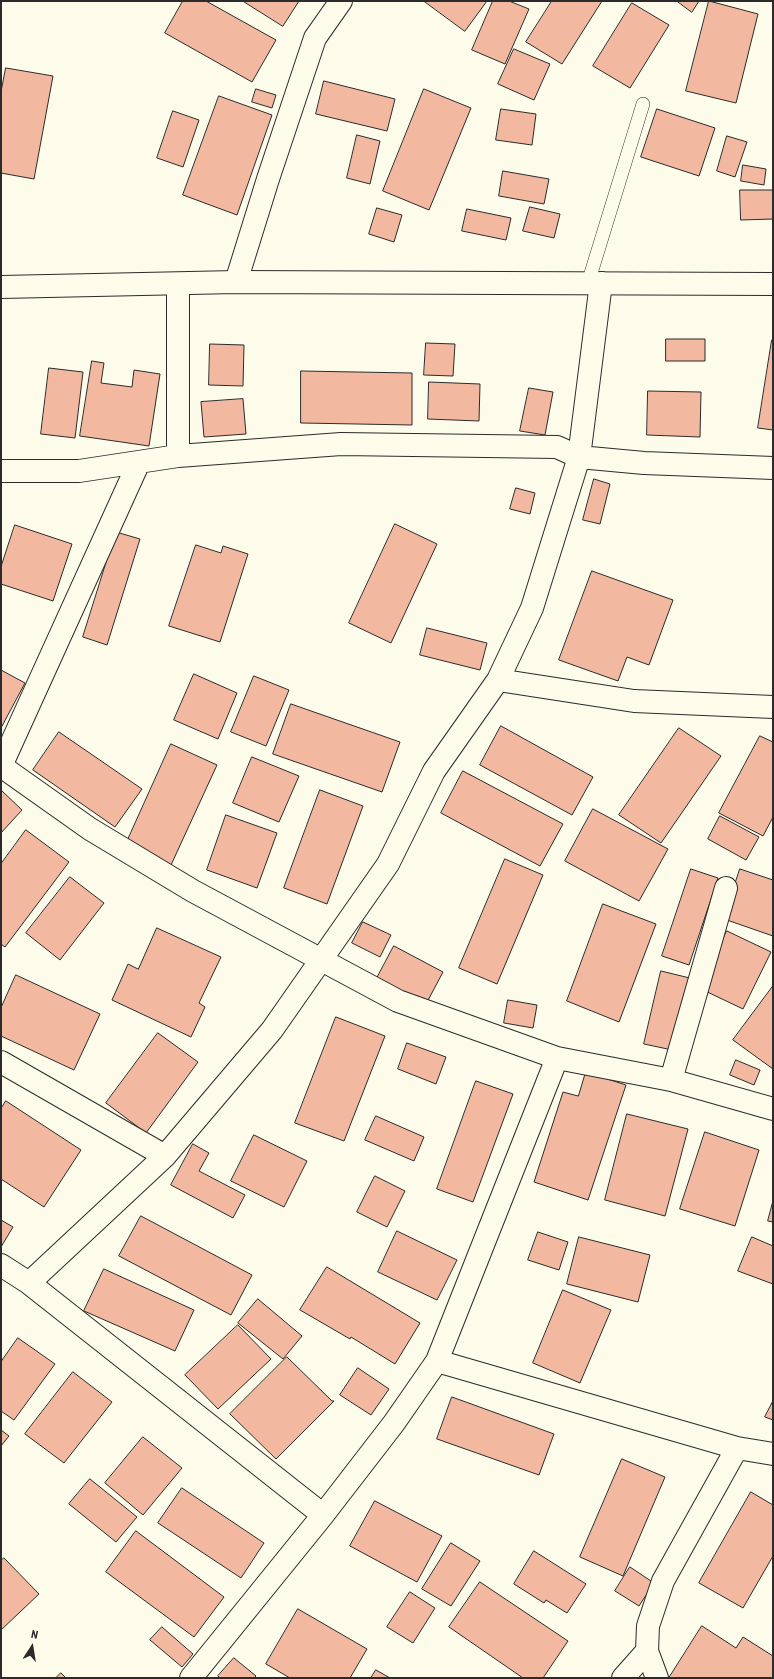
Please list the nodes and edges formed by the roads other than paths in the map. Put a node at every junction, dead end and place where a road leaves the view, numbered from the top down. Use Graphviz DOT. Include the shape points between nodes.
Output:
graph roads {
  1 [pos="341,1"];
  2 [pos="643,104"];
  3 [pos="236,282"];
  4 [pos="594,283"];
  5 [pos="178,284"];
  6 [pos="773,284"];
  7 [pos="1,287"];
  8 [pos="178,456"];
  9 [pos="579,457"];
  10 [pos="139,462"];
  11 [pos="773,468"];
  12 [pos="1,471"];
  13 [pos="498,680"];
  14 [pos="773,707"];
  15 [pos="1,766"];
  16 [pos="726,888"];
  17 [pos="322,960"];
  18 [pos="557,1058"];
  19 [pos="1,1062"];
  20 [pos="671,1080"];
  21 [pos="773,1109"];
  22 [pos="166,1156"];
  23 [pos="1,1265"];
  24 [pos="29,1283"];
  25 [pos="436,1361"];
  26 [pos="737,1448"];
  27 [pos="773,1454"];
  28 [pos="323,1515"];
  29 [pos="647,1651"];
  30 [pos="191,1678"];
  31 [pos="623,1678"];
  32 [pos="657,1678"];
  1 -- 3 [label="street" via="315,38"];
  2 -- 4 [label="lane"];
  3 -- 4 [label="street"];
  3 -- 5 [label="street"];
  4 -- 6 [label="street"];
  4 -- 9 [label="street"];
  5 -- 7 [label="street"];
  5 -- 8 [label="street"];
  8 -- 9 [label="street" via="341,444 558,447"];
  8 -- 10 [label="street"];
  9 -- 11 [label="street" via="644,463"];
  9 -- 13 [label="street" via="532,608"];
  10 -- 12 [label="street" via="79,471"];
  10 -- 15 [label="street"];
  13 -- 14 [label="street" via="634,701"];
  13 -- 17 [label="street" via="434,771 388,864"];
  15 -- 17 [label="street" via="90,830 193,891"];
  16 -- 20 [label="street"];
  17 -- 18 [label="street" via="398,1001"];
  17 -- 22 [label="street" via="272,1030"];
  18 -- 20 [label="street"];
  18 -- 25 [label="street"];
  19 -- 22 [label="street"];
  20 -- 21 [label="street"];
  22 -- 24 [label="street"];
  23 -- 24 [label="street"];
  24 -- 28 [label="street"];
  25 -- 26 [label="street"];
  25 -- 28 [label="street" via="394,1423"];
  26 -- 27 [label="street"];
  26 -- 29 [label="street" via="663,1581 648,1626"];
  28 -- 30 [label="street"];
  29 -- 31 [label="street"];
  29 -- 32 [label="street"];
}
